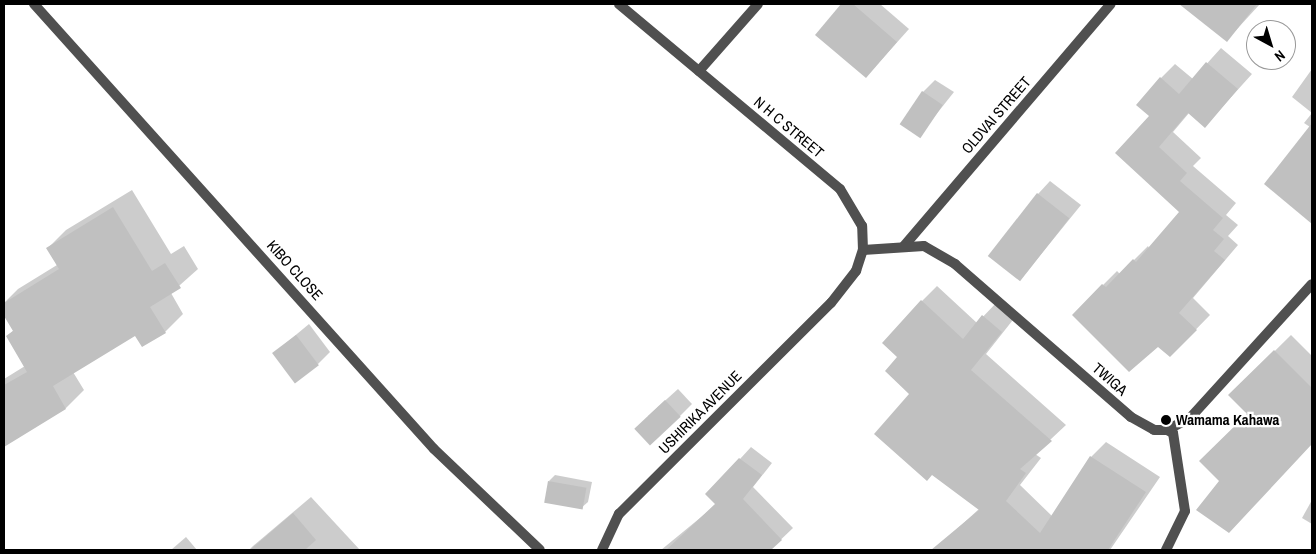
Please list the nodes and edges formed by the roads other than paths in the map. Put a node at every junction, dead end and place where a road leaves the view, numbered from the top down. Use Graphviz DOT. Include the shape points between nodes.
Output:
graph roads {
  1 [pos="34,4"];
  2 [pos="619,4"];
  3 [pos="758,4"];
  4 [pos="1110,4"];
  5 [pos="699,71"];
  6 [pos="904,246"];
  7 [pos="863,250"];
  8 [pos="1312,284"];
  9 [pos="831,303"];
  10 [pos="1167,430"];
  11 [pos="540,550"];
  12 [pos="602,550"];
  13 [pos="1166,550"];
  1 -- 11 [label="street, KIBO CLOSE" via="434,449"];
  2 -- 5 [label="street, N H C STREET"];
  3 -- 5 [label="street"];
  4 -- 6 [label="street, OLDVAI STREET"];
  5 -- 7 [label="street, N H C STREET" via="840,189 862,226"];
  6 -- 7 [label="street, TWIGA"];
  6 -- 10 [label="street, TWIGA" via="924,246 955,264 1141,426"];
  7 -- 9 [label="street, N H C STREET" via="856,271"];
  8 -- 10 [label="street" via="1190,418"];
  9 -- 12 [label="street, USHIRIKA AVENUE" via="619,514"];
  10 -- 13 [label="street" via="1173,433 1185,511"];
}
